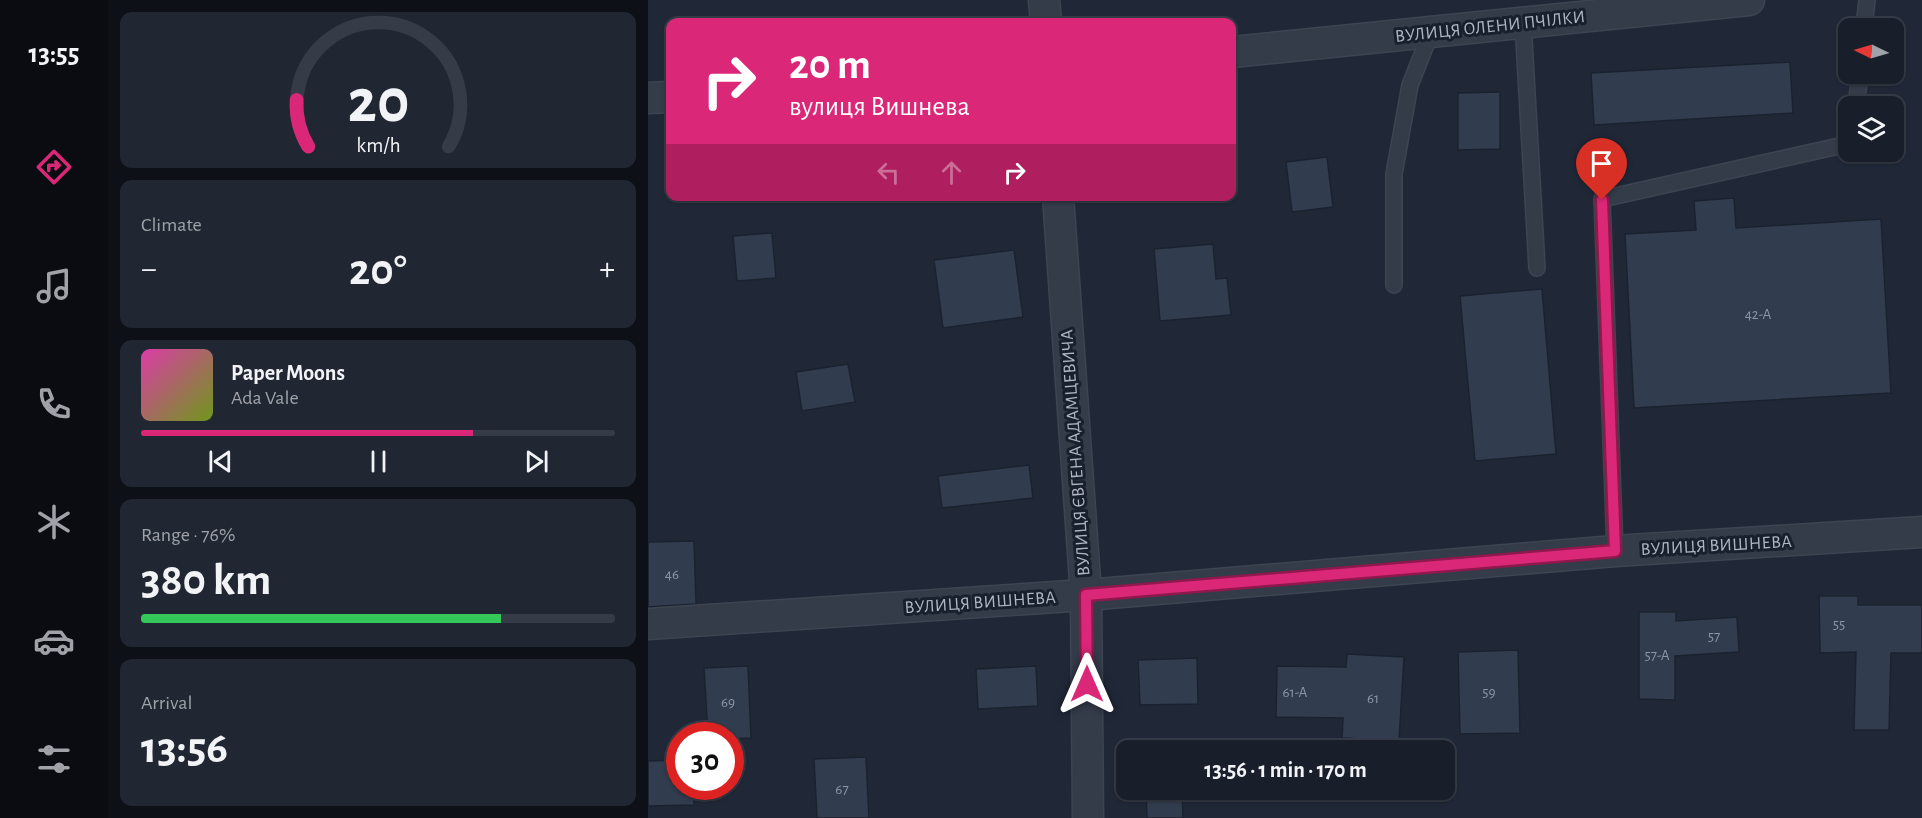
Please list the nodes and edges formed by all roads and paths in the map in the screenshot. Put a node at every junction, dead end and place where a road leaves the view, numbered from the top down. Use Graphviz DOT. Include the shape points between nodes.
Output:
graph roads {
  1 [pos="1044,0"];
  2 [pos="1749,0"];
  3 [pos="1867,0"];
  4 [pos="1046,18"];
  5 [pos="1865,18"];
  6 [pos="1523,23"];
  7 [pos="1431,32"];
  8 [pos="1236,52"];
  9 [pos="666,97"];
  10 [pos="648,98"];
  11 [pos="1838,146"];
  12 [pos="1058,201"];
  13 [pos="1537,268"];
  14 [pos="1394,285"];
  15 [pos="1922,532"];
  16 [pos="1615,551"];
  17 [pos="1086,595"];
  18 [pos="648,624"];
  19 [pos="1088,818"];
  1 -- 4 [label="street"];
  2 -- 6 [label="street, ВУЛИЦЯ ОЛЕНИ ПЧІЛКИ"];
  3 -- 5 [label="lane"];
  6 -- 7 [label="street, ВУЛИЦЯ ОЛЕНИ ПЧІЛКИ"];
  6 -- 13 [label="lane"];
  7 -- 8 [label="street, ВУЛИЦЯ ОЛЕНИ ПЧІЛКИ"];
  7 -- 14 [label="lane" via="1410,85 1394,174"];
  9 -- 10 [label="street"];
  11 -- 16 [label="lane" via="1602,200"];
  12 -- 17 [label="street, ВУЛИЦЯ ЄВГЕНА АДАМЦЕВИЧА"];
  15 -- 16 [label="street, ВУЛИЦЯ ВИШНЕВА"];
  16 -- 17 [label="street, ВУЛИЦЯ ВИШНЕВА"];
  17 -- 18 [label="street, ВУЛИЦЯ ВИШНЕВА"];
  17 -- 19 [label="street, ВУЛИЦЯ ЄВГЕНА АДАМЦЕВИЧА"];
}
